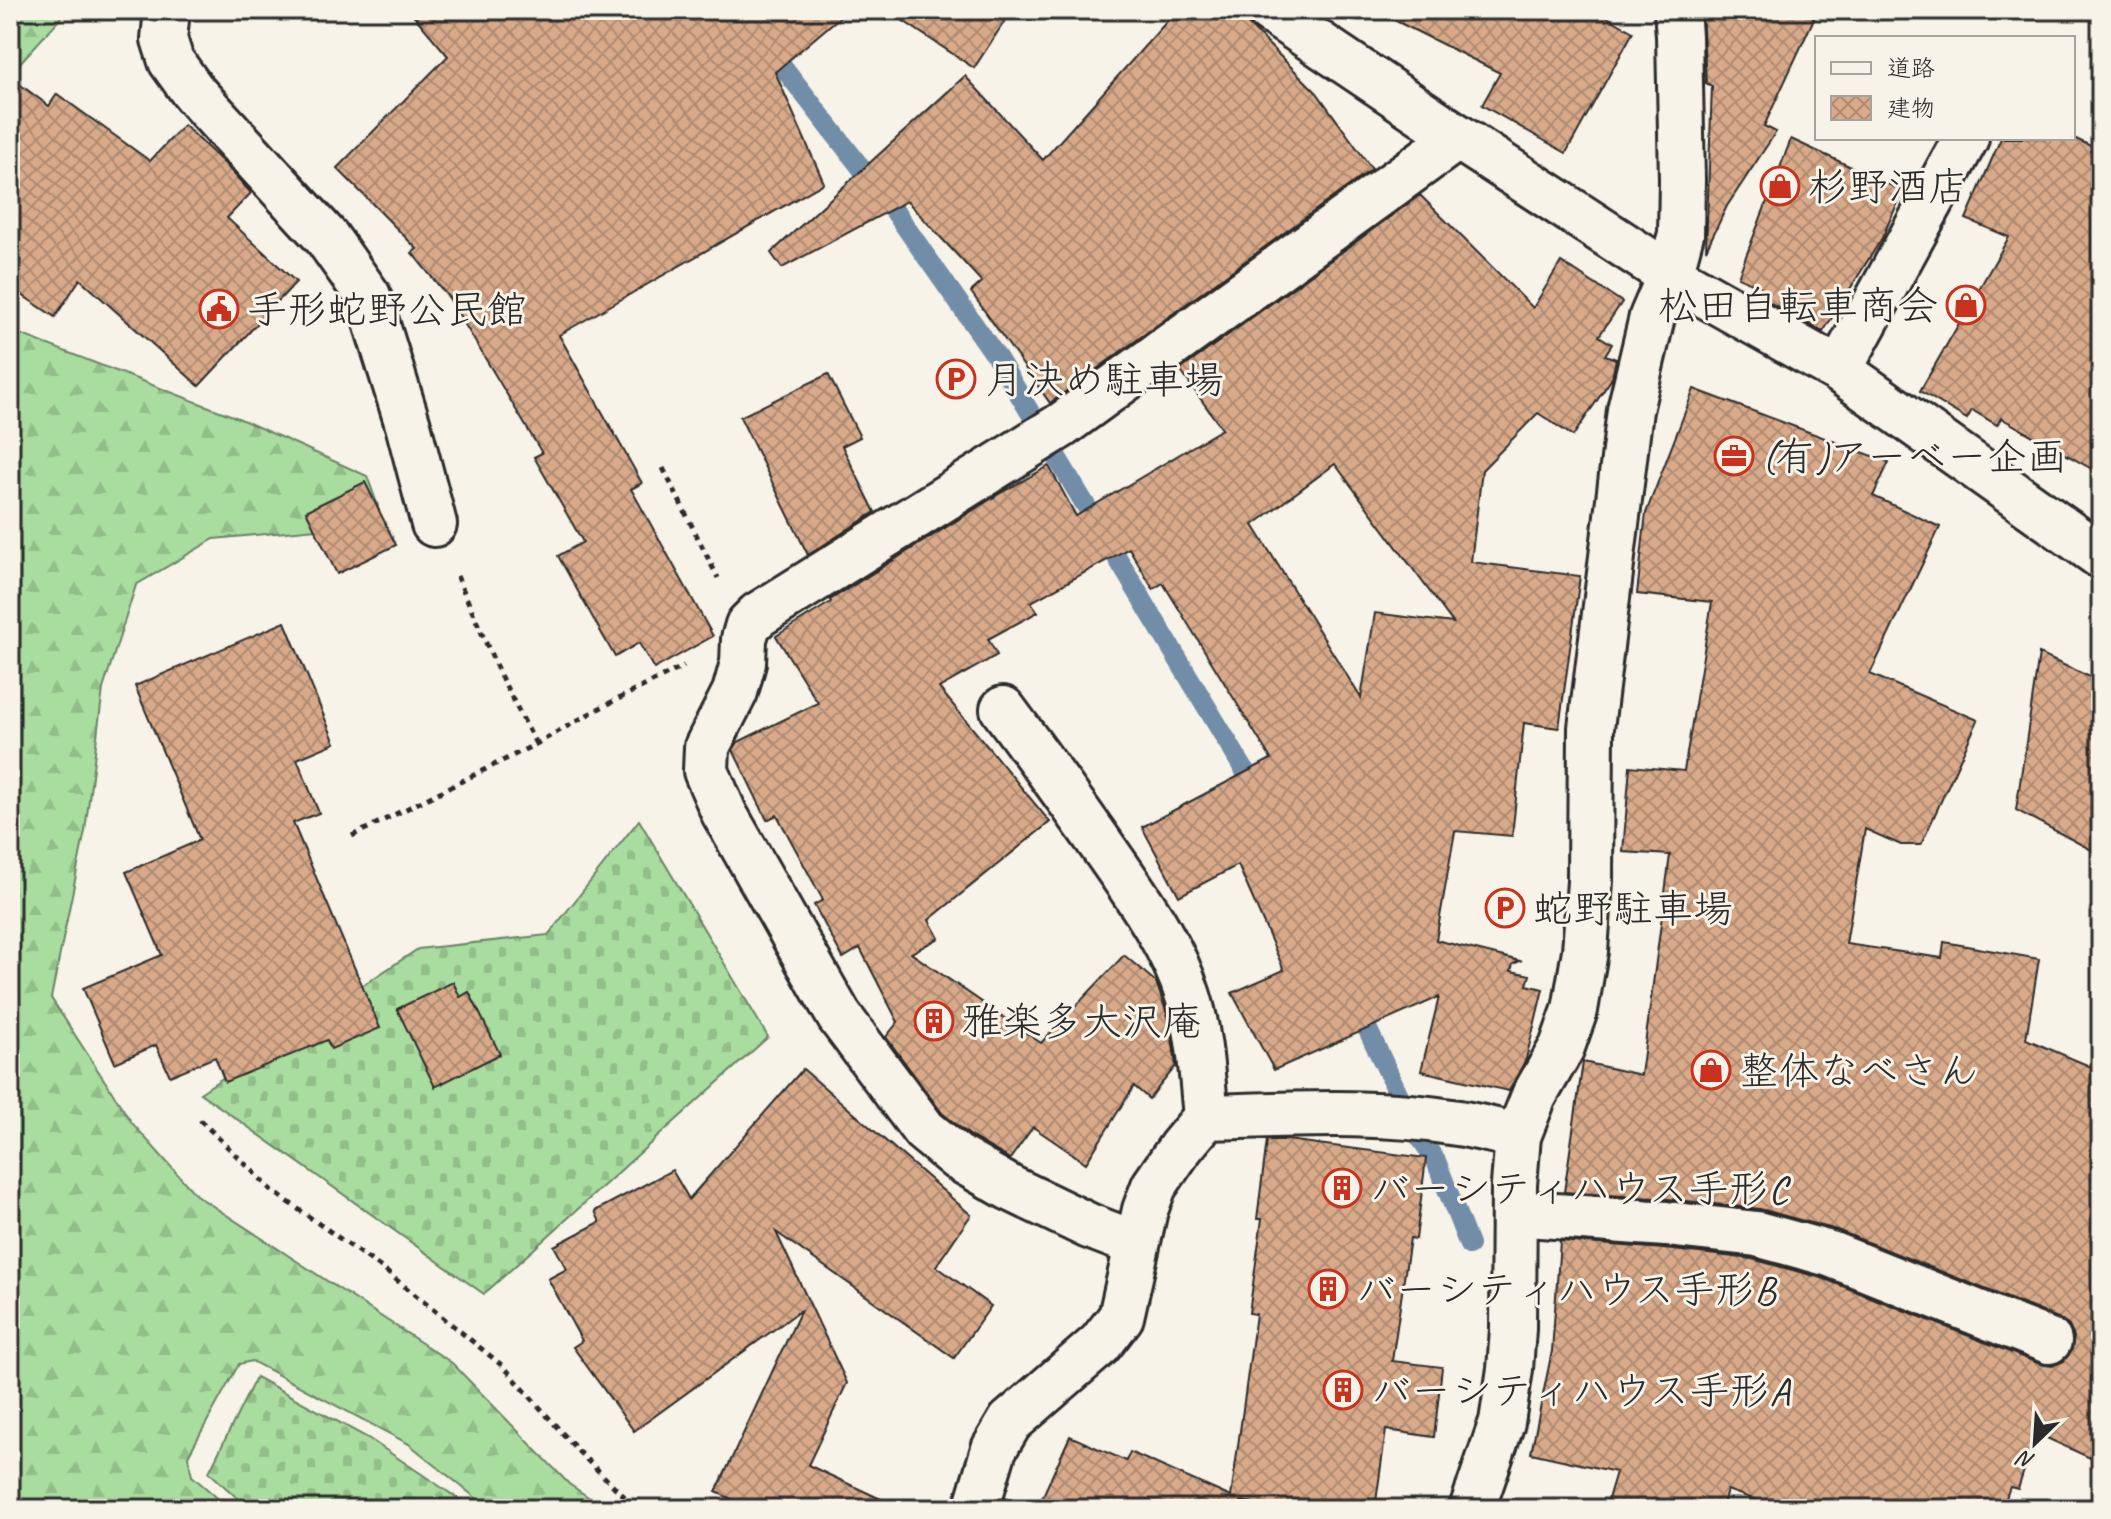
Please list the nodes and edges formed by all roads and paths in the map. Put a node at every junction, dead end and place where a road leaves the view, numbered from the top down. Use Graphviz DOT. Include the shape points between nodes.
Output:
graph roads {
  1 [pos="167,10"];
  2 [pos="1269,10"];
  3 [pos="1677,10"];
  4 [pos="1458,137"];
  5 [pos="1965,140"];
  6 [pos="1670,275"];
  7 [pos="1839,370"];
  8 [pos="663,468"];
  9 [pos="434,524"];
  10 [pos="2101,556"];
  11 [pos="748,625"];
  12 [pos="1003,709"];
  13 [pos="536,744"];
  14 [pos="352,836"];
  15 [pos="1206,1117"];
  16 [pos="200,1120"];
  17 [pos="1518,1136"];
  18 [pos="1514,1213"];
  19 [pos="1136,1244"];
  20 [pos="2049,1341"];
  21 [pos="637,1509"];
  22 [pos="976,1509"];
  23 [pos="1472,1509"];
  1 -- 9 [label="street" via="164,39 171,61 327,238 368,296"];
  2 -- 4 [label="street"];
  3 -- 6 [label="street" via="1681,234"];
  4 -- 6 [label="street"];
  4 -- 11 [label="street" via="1062,425"];
  5 -- 7 [label="street"];
  6 -- 7 [label="street"];
  6 -- 17 [label="street" via="1652,317 1630,410 1591,728 1590,881 1583,966 1562,1047"];
  7 -- 10 [label="street"];
  8 -- 11 [label="path" via="731,605"];
  9 -- 13 [label="path"];
  11 -- 13 [label="path" via="741,639"];
  11 -- 19 [label="street" via="735,692 707,747 706,771 724,813 839,1016 924,1130 958,1158 1010,1188"];
  12 -- 15 [label="street" via="1129,884 1173,956 1189,998"];
  13 -- 14 [label="path"];
  15 -- 17 [label="street" via="1378,1115"];
  15 -- 19 [label="street" via="1154,1186"];
  16 -- 21 [label="path" via="274,1192 383,1269 504,1367"];
  17 -- 18 [label="street"];
  18 -- 20 [label="street" via="1757,1234 1830,1254"];
  18 -- 23 [label="street" via="1510,1369 1502,1422"];
  19 -- 22 [label="street" via="1121,1317 1100,1344 1010,1422 994,1449"];
}
